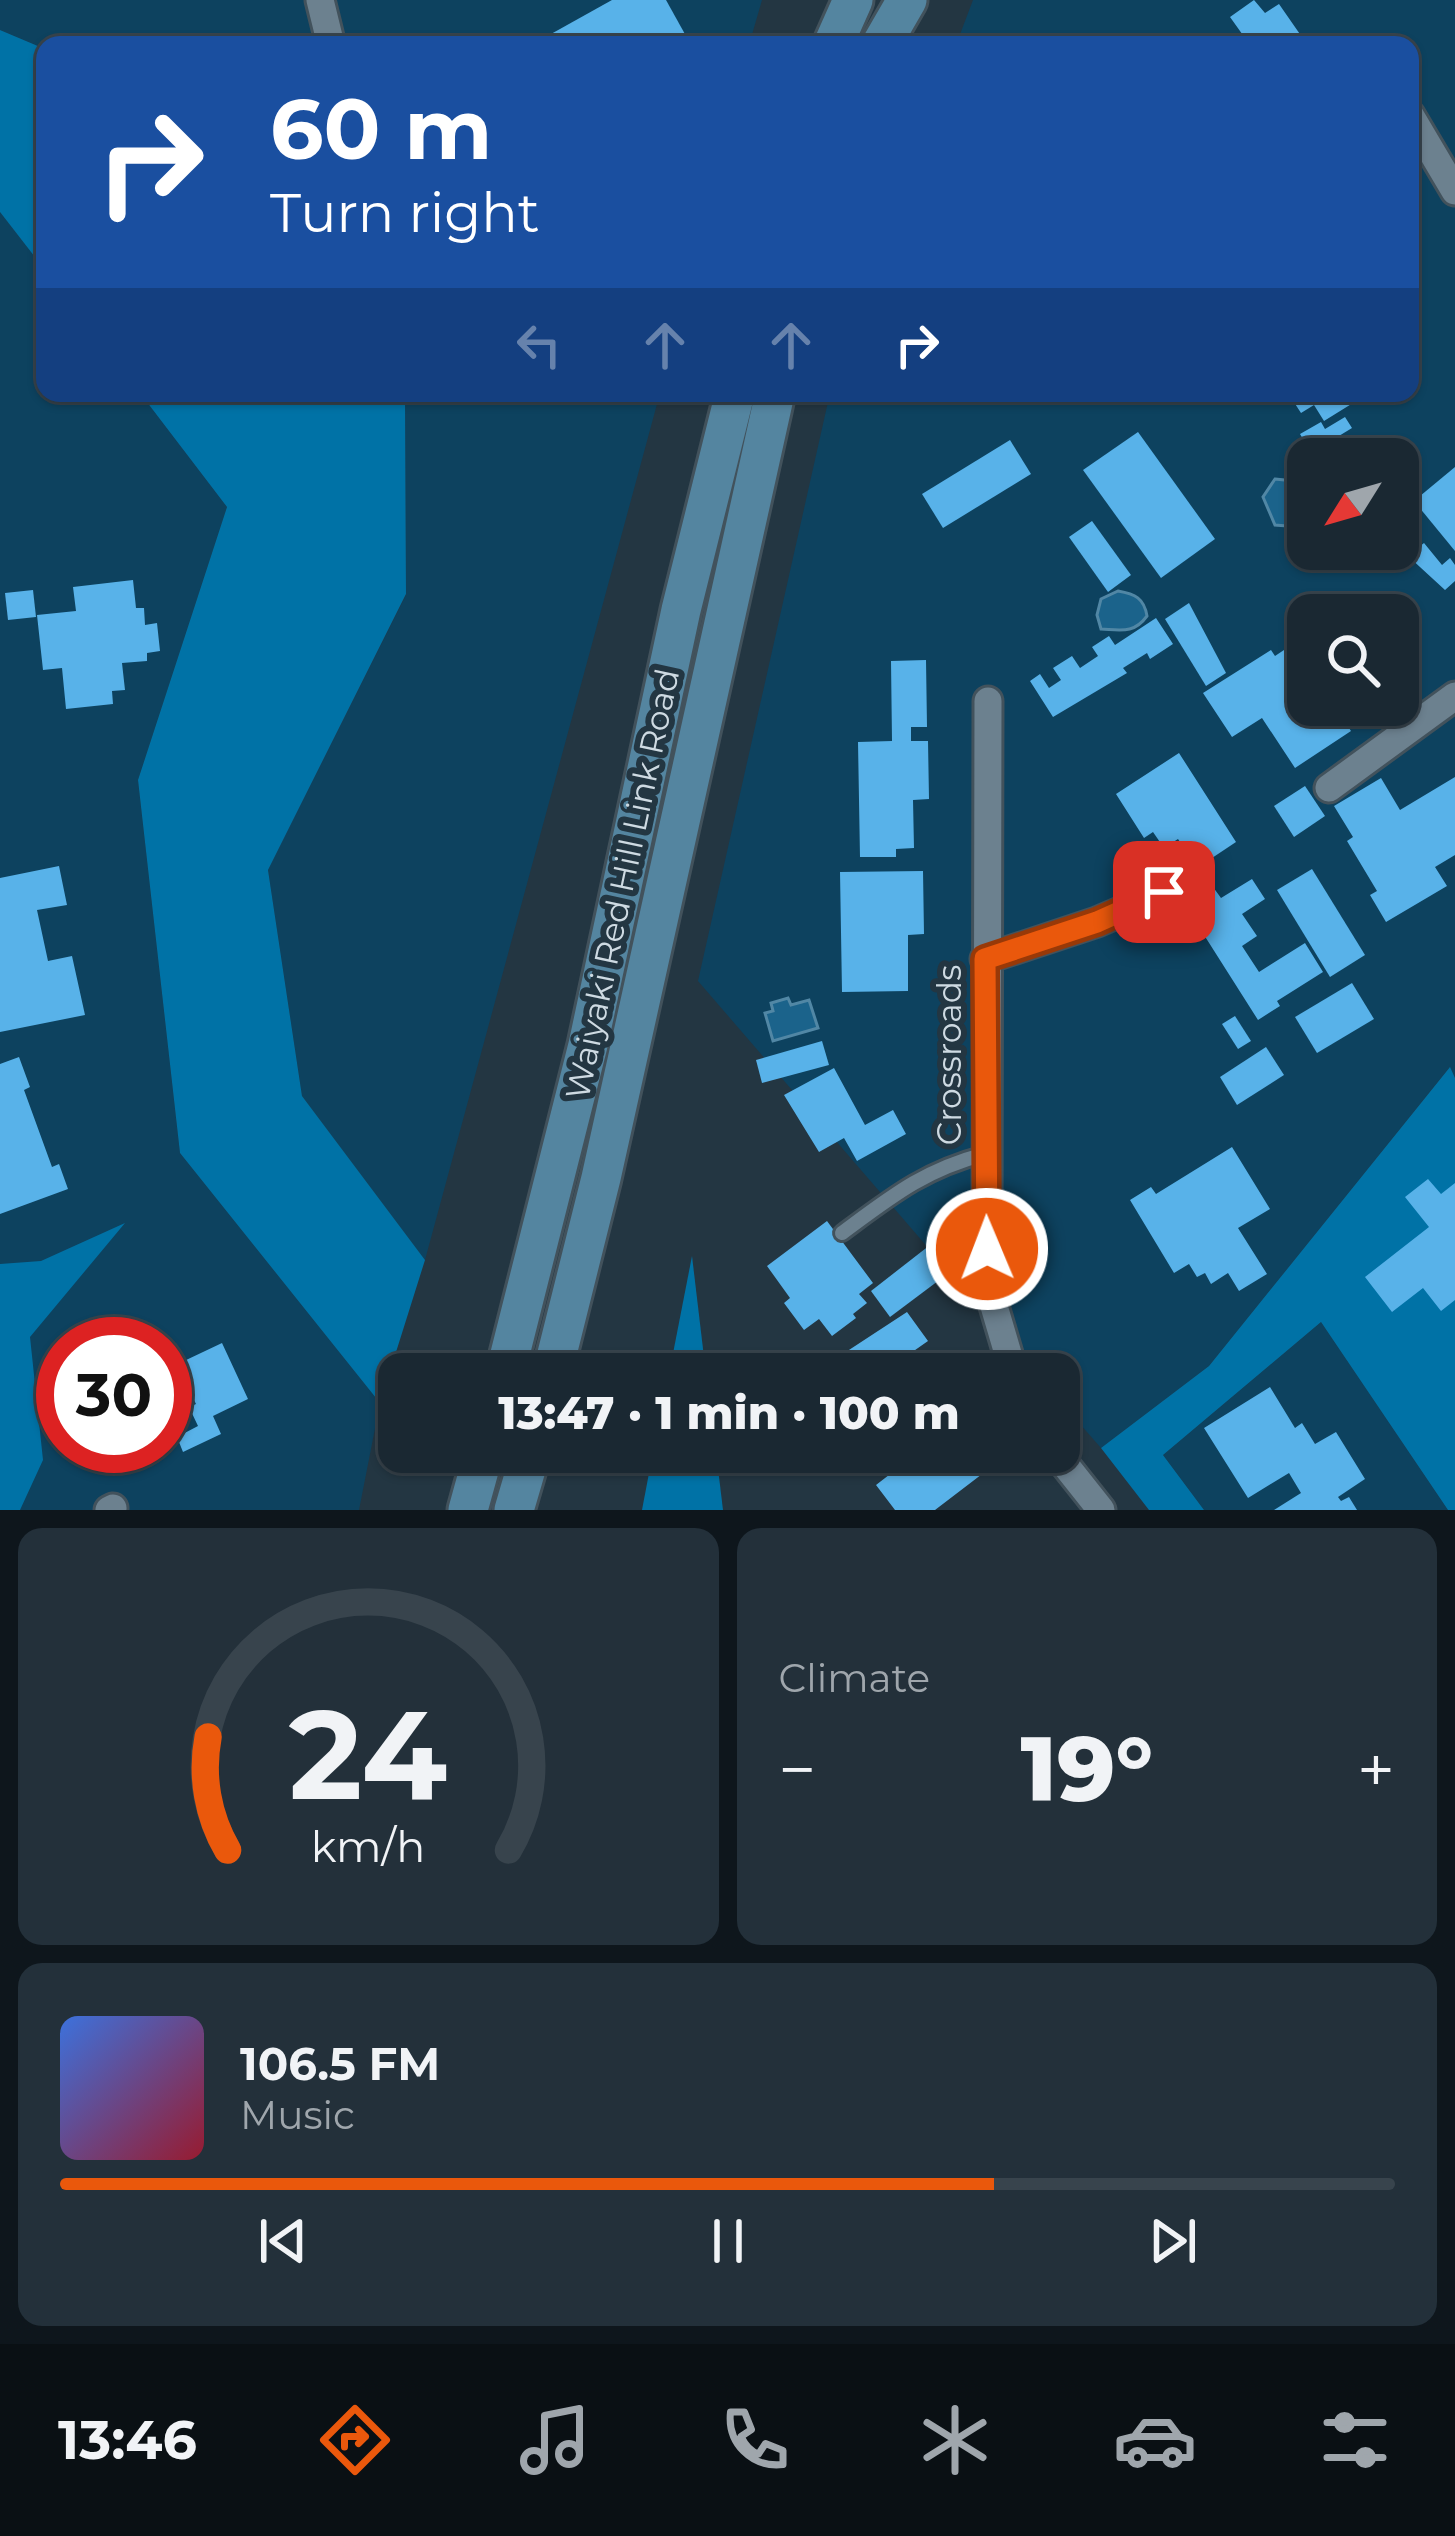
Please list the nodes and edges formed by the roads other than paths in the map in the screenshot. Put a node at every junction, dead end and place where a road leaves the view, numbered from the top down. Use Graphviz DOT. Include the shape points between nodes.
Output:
graph roads {
  1 [pos="320,0"];
  2 [pos="853,0"];
  3 [pos="907,0"];
  4 [pos="329,36"];
  5 [pos="837,36"];
  6 [pos="886,36"];
  7 [pos="1419,130"];
  8 [pos="1455,191"];
  9 [pos="733,402"];
  10 [pos="773,402"];
  11 [pos="1455,696"];
  12 [pos="988,700"];
  13 [pos="1329,788"];
  14 [pos="1164,892"];
  15 [pos="985,959"];
  16 [pos="985,1154"];
  17 [pos="842,1234"];
  18 [pos="510,1353"];
  19 [pos="557,1353"];
  20 [pos="1008,1353"];
  21 [pos="478,1473"];
  22 [pos="525,1473"];
  23 [pos="1071,1473"];
  24 [pos="468,1510"];
  25 [pos="514,1510"];
  26 [pos="1101,1510"];
  1 -- 4 [label="street"];
  2 -- 5 [label="main road"];
  3 -- 6 [label="main road"];
  7 -- 8 [label="street"];
  9 -- 18 [label="main road, Waiyaki Red Hill Link Road"];
  10 -- 19 [label="main road, Waiyaki Red Hill Link Road"];
  11 -- 13 [label="street"];
  12 -- 15 [label="street, Crossroads"];
  14 -- 15 [label="street"];
  15 -- 16 [label="street, Crossroads"];
  16 -- 17 [label="lane" via="915,1178"];
  16 -- 20 [label="street, Crossroads" via="991,1296"];
  21 -- 24 [label="main road"];
  22 -- 25 [label="main road"];
  23 -- 26 [label="street"];
}
